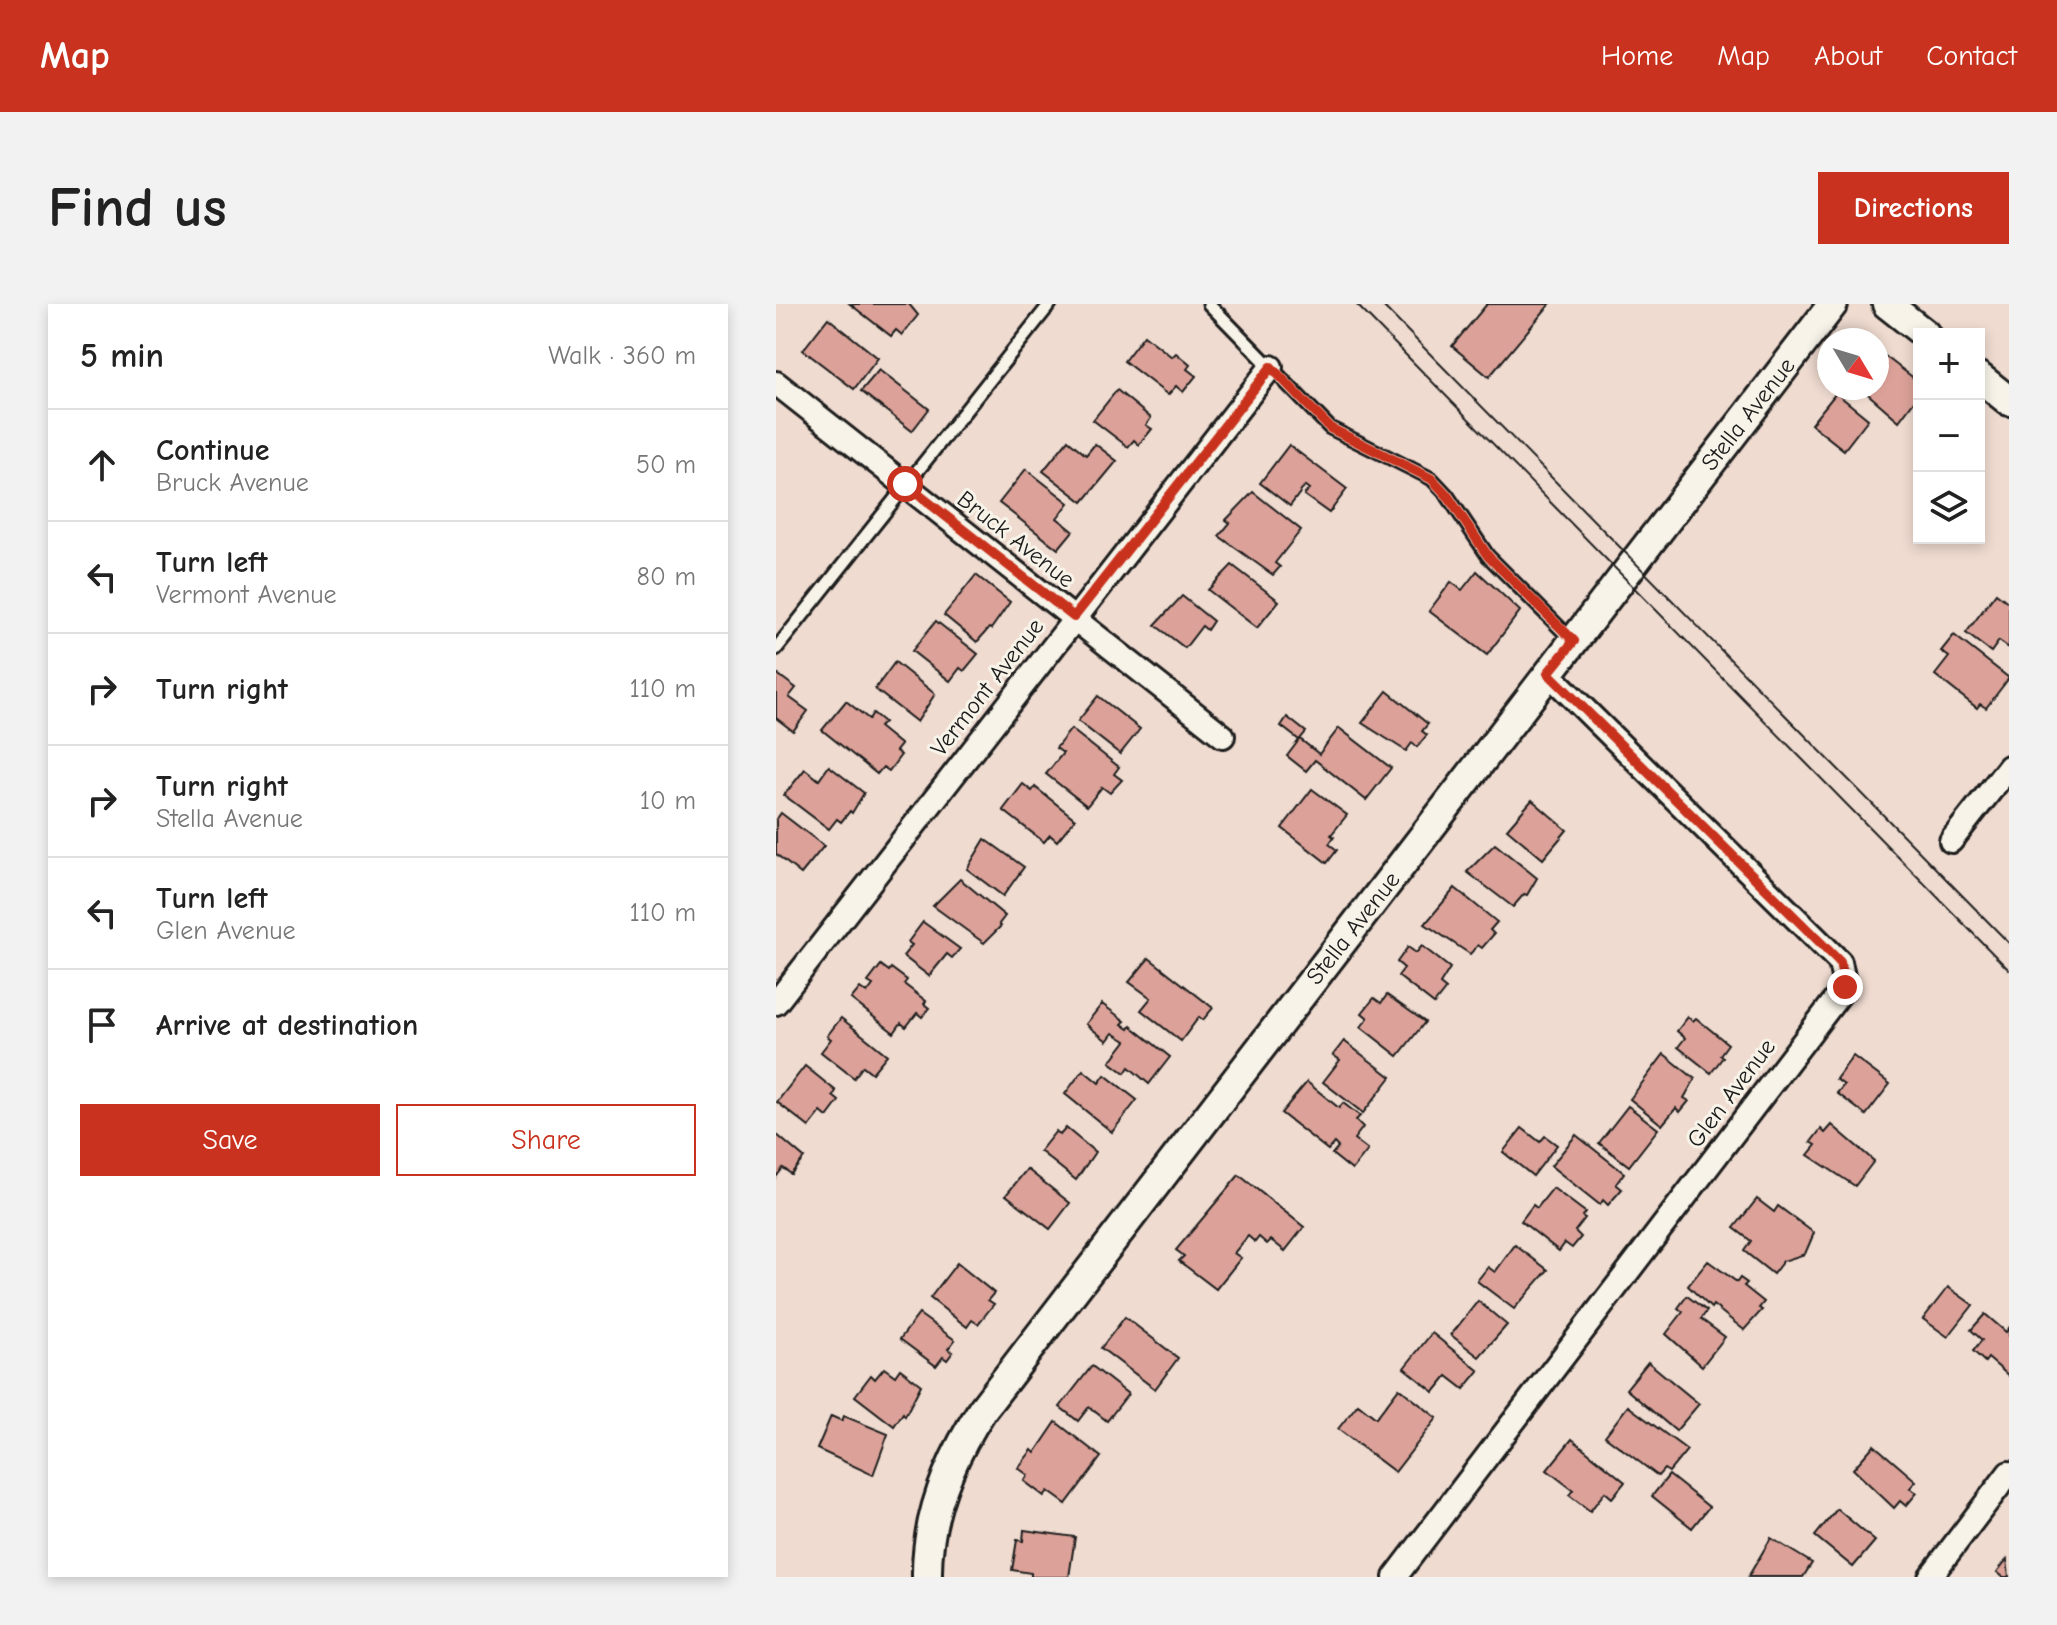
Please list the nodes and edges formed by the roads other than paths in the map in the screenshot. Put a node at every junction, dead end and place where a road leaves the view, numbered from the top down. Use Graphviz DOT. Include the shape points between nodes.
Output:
graph roads {
  1 [pos="1050,304"];
  2 [pos="1209,304"];
  3 [pos="1833,304"];
  4 [pos="1900,308"];
  5 [pos="1919,328"];
  6 [pos="1271,367"];
  7 [pos="1985,382"];
  8 [pos="776,383"];
  9 [pos="2009,401"];
  10 [pos="905,484"];
  11 [pos="1074,617"];
  12 [pos="1574,641"];
  13 [pos="776,649"];
  14 [pos="1548,673"];
  15 [pos="1223,736"];
  16 [pos="2009,767"];
  17 [pos="1951,841"];
  18 [pos="776,1003"];
  19 [pos="2009,1473"];
  20 [pos="927,1577"];
  21 [pos="1395,1577"];
  22 [pos="1930,1577"];
  1 -- 10 [label="lane"];
  2 -- 6 [label="lane"];
  3 -- 12 [label="street, Stella Avenue"];
  4 -- 5 [label="street"];
  6 -- 11 [label="street, Vermont Avenue"];
  6 -- 12 [label="lane" via="1330,428 1432,479 1488,556"];
  7 -- 9 [label="street"];
  8 -- 10 [label="street, Bruck Avenue"];
  10 -- 11 [label="street, Bruck Avenue"];
  10 -- 13 [label="lane"];
  11 -- 15 [label="street, Bruck Avenue"];
  11 -- 18 [label="street, Vermont Avenue"];
  12 -- 14 [label="street, Stella Avenue"];
  14 -- 20 [label="street, Stella Avenue" via="982,1410 963,1439 931,1521"];
  14 -- 21 [label="street, Glen Avenue" via="1840,962 1845,987"];
  16 -- 17 [label="street"];
  19 -- 22 [label="street"];
}
